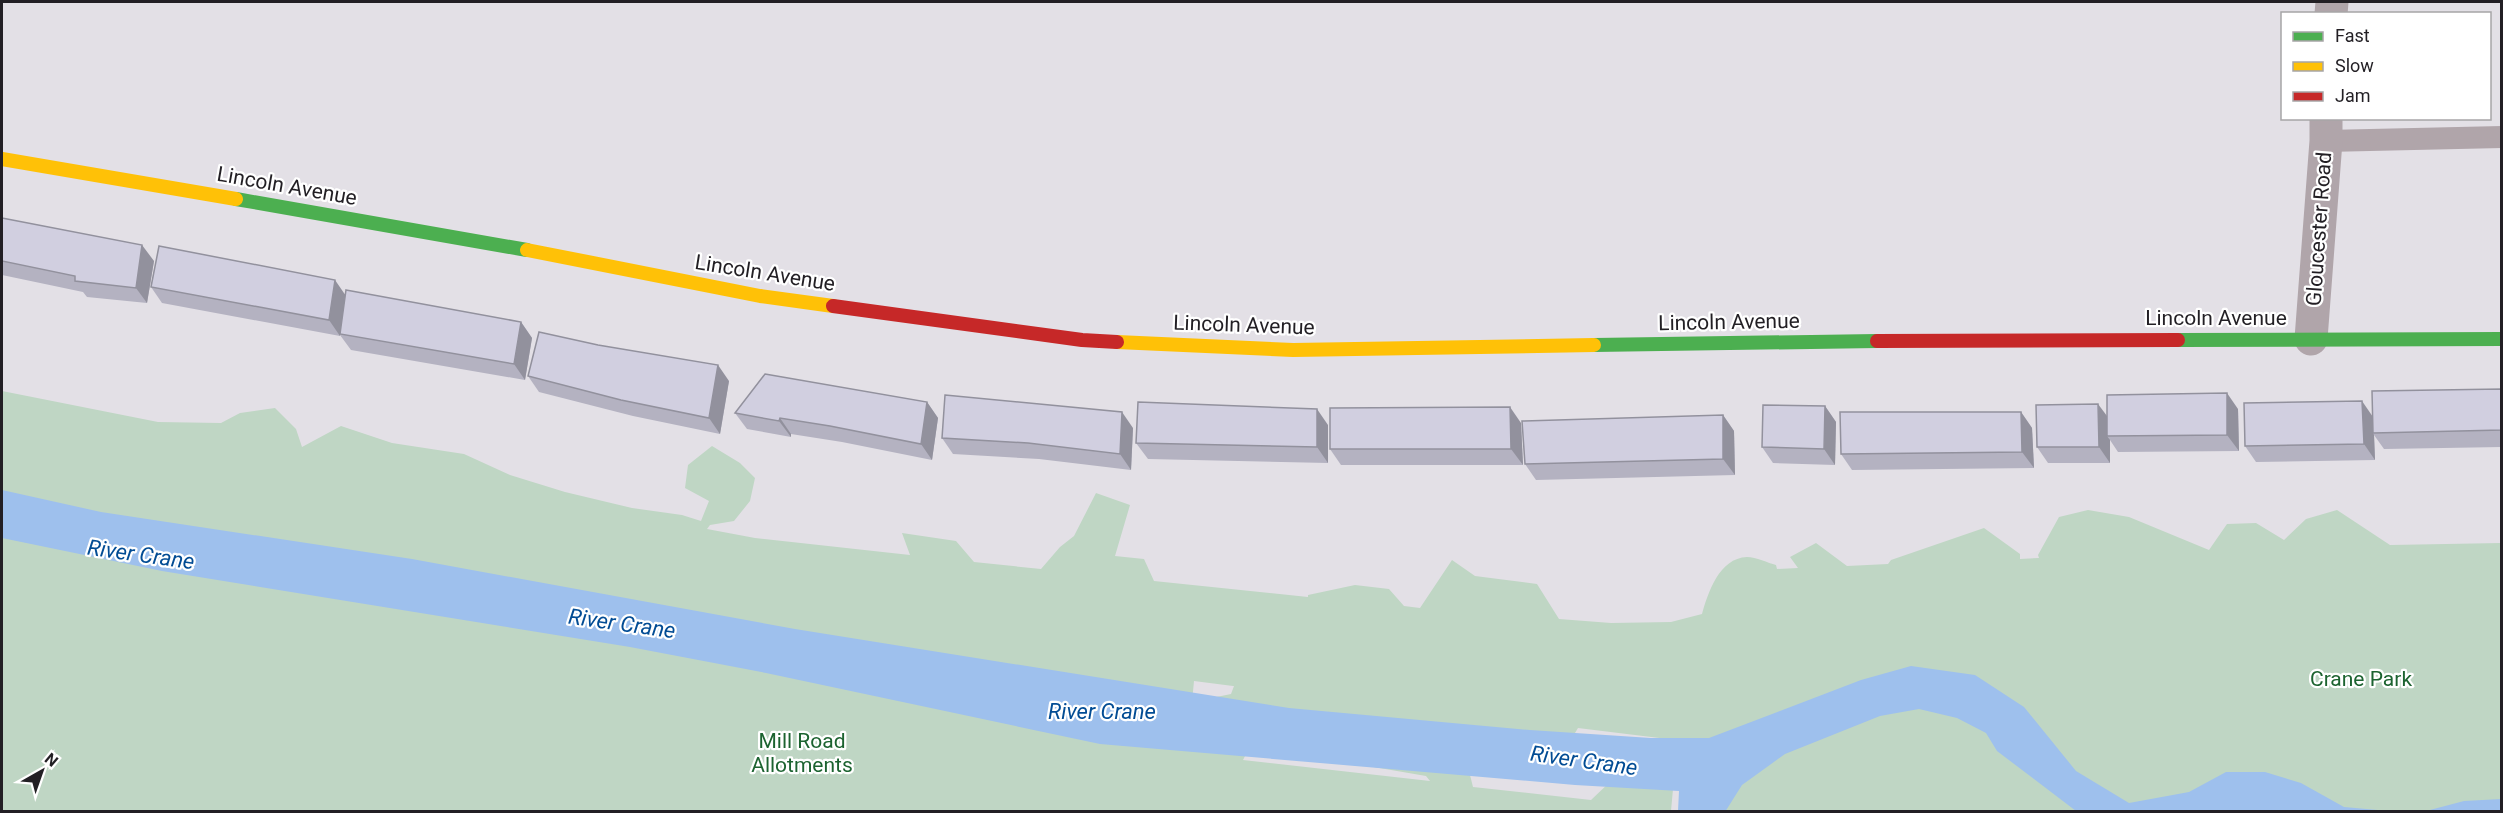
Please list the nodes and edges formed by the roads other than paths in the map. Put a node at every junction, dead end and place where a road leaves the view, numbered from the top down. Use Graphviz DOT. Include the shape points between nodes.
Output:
graph roads {
  1 [pos="2326,130"];
  2 [pos="2502,137"];
  3 [pos="2,159"];
  4 [pos="2310,339"];
  5 [pos="2502,339"];
  1 -- 2 [label="lane"];
  1 -- 4 [label="street, Gloucester Road"];
  3 -- 4 [label="street, Lincoln Avenue" via="438,233 760,296 1082,340 1293,350"];
  4 -- 5 [label="street, Lincoln Avenue"];
}
